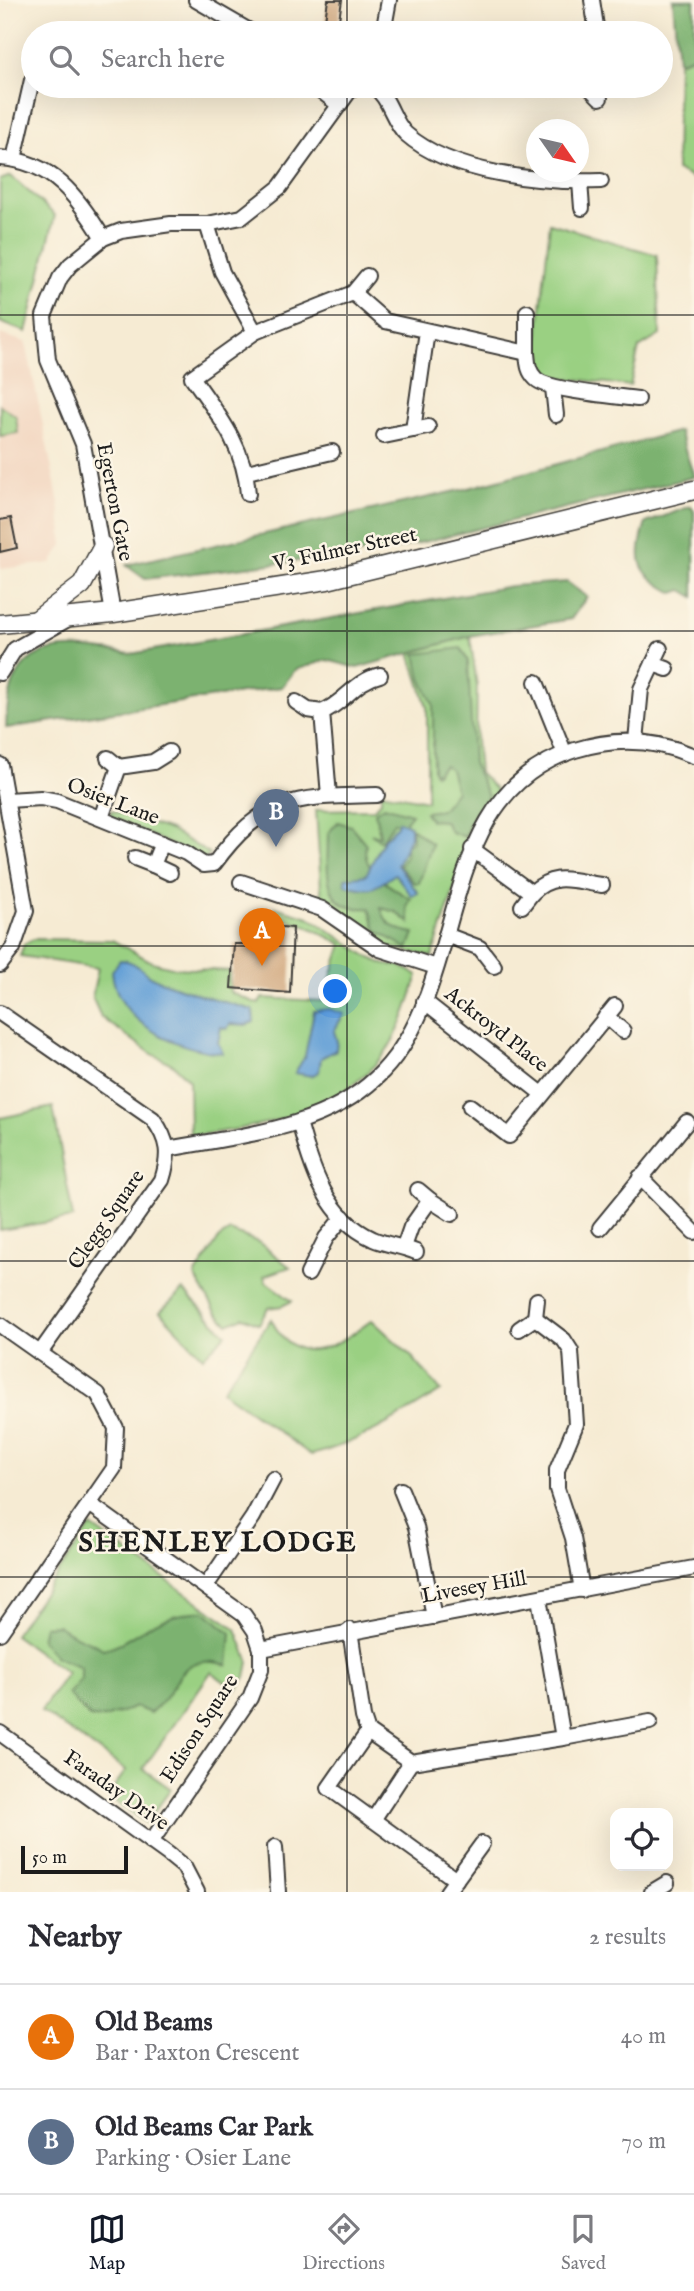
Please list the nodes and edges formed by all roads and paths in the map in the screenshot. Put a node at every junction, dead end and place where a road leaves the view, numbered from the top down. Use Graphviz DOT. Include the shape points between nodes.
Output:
graph roads {
  1 [pos="197,0"];
  2 [pos="389,0"];
  3 [pos="588,1"];
  4 [pos="233,21"];
  5 [pos="385,21"];
  6 [pos="594,21"];
  7 [pos="26,98"];
  8 [pos="330,98"];
  9 [pos="344,98"];
  10 [pos="381,98"];
  11 [pos="339,105"];
  12 [pos="7,158"];
  13 [pos="526,177"];
  14 [pos="601,181"];
  15 [pos="580,182"];
  16 [pos="589,182"];
  17 [pos="582,208"];
  18 [pos="207,224"];
  19 [pos="103,238"];
  20 [pos="367,276"];
  21 [pos="353,293"];
  22 [pos="527,312"];
  23 [pos="427,331"];
  24 [pos="255,332"];
  25 [pos="527,354"];
  26 [pos="553,388"];
  27 [pos="638,399"];
  28 [pos="556,415"];
  29 [pos="384,436"];
  30 [pos="332,452"];
  31 [pos="247,472"];
  32 [pos="694,490"];
  33 [pos="248,494"];
  34 [pos="103,546"];
  35 [pos="113,613"];
  36 [pos="69,618"];
  37 [pos="35,621"];
  38 [pos="0,624"];
  39 [pos="660,649"];
  40 [pos="653,664"];
  41 [pos="667,669"];
  42 [pos="0,673"];
  43 [pos="380,675"];
  44 [pos="544,689"];
  45 [pos="296,702"];
  46 [pos="322,712"];
  47 [pos="636,741"];
  48 [pos="169,752"];
  49 [pos="565,754"];
  50 [pos="694,756"];
  51 [pos="0,765"];
  52 [pos="377,795"];
  53 [pos="329,796"];
  54 [pos="7,800"];
  55 [pos="101,818"];
  56 [pos="162,843"];
  57 [pos="472,849"];
  58 [pos="135,858"];
  59 [pos="153,865"];
  60 [pos="170,873"];
  61 [pos="241,882"];
  62 [pos="602,885"];
  63 [pos="532,893"];
  64 [pos="522,906"];
  65 [pos="446,935"];
  66 [pos="0,965"];
  67 [pos="494,966"];
  68 [pos="436,967"];
  69 [pos="424,1001"];
  70 [pos="0,1013"];
  71 [pos="624,1031"];
  72 [pos="541,1093"];
  73 [pos="470,1106"];
  74 [pos="299,1122"];
  75 [pos="687,1122"];
  76 [pos="168,1149"];
  77 [pos="640,1177"];
  78 [pos="452,1214"];
  79 [pos="343,1217"];
  80 [pos="600,1228"];
  81 [pos="694,1232"];
  82 [pos="308,1273"];
  83 [pos="537,1300"];
  84 [pos="535,1318"];
  85 [pos="0,1325"];
  86 [pos="519,1329"];
  87 [pos="40,1353"];
  88 [pos="272,1479"];
  89 [pos="401,1490"];
  90 [pos="90,1505"];
  91 [pos="694,1568"];
  92 [pos="206,1586"];
  93 [pos="582,1590"];
  94 [pos="538,1598"];
  95 [pos="434,1617"];
  96 [pos="350,1630"];
  97 [pos="0,1633"];
  98 [pos="261,1649"];
  99 [pos="650,1722"];
  100 [pos="368,1732"];
  101 [pos="0,1733"];
  102 [pos="563,1738"];
  103 [pos="411,1762"];
  104 [pos="373,1819"];
  105 [pos="151,1842"];
  106 [pos="482,1844"];
  107 [pos="275,1847"];
  108 [pos="667,1883"];
  109 [pos="452,1886"];
  110 [pos="197,1892"];
  111 [pos="278,1892"];
  112 [pos="652,1892"];
  1 -- 4 [label="street"];
  2 -- 5 [label="street"];
  3 -- 6 [label="street"];
  7 -- 12 [label="street"];
  8 -- 11 [label="street"];
  9 -- 11 [label="street, Egerton Gate"];
  10 -- 13 [label="street" via="404,132 422,145 466,165"];
  11 -- 18 [label="street, Egerton Gate" via="280,187 242,217"];
  12 -- 19 [label="street" via="42,168 68,186"];
  14 -- 16 [label="street"];
  15 -- 17 [label="street"];
  18 -- 19 [label="street, Egerton Gate" via="142,228"];
  18 -- 24 [label="street" via="222,272"];
  19 -- 34 [label="street, Egerton Gate" via="65,271 44,316 48,360 83,444"];
  20 -- 21 [label="street"];
  21 -- 23 [label="street" via="385,321"];
  21 -- 24 [label="street"];
  22 -- 25 [label="street"];
  23 -- 25 [label="street"];
  23 -- 29 [label="street" via="421,428"];
  24 -- 31 [label="street" via="186,380 235,440"];
  25 -- 26 [label="street" via="528,369"];
  26 -- 27 [label="street"];
  26 -- 28 [label="street"];
  30 -- 31 [label="street"];
  31 -- 33 [label="street"];
  32 -- 35 [label="street, V3 Fulmer Street" via="327,580"];
  34 -- 35 [label="street, Egerton Gate"];
  34 -- 37 [label="street" via="82,585"];
  35 -- 36 [label="street, V3 Fulmer Street"];
  36 -- 37 [label="street, V3 Fulmer Street"];
  36 -- 42 [label="street" via="15,649"];
  37 -- 38 [label="street, V3 Fulmer Street"];
  39 -- 40 [label="street"];
  40 -- 41 [label="street"];
  40 -- 47 [label="street" via="641,689"];
  43 -- 46 [label="street" via="356,685 335,707"];
  44 -- 49 [label="street"];
  45 -- 46 [label="street"];
  46 -- 53 [label="street"];
  47 -- 49 [label="street" via="597,744"];
  47 -- 50 [label="street"];
  48 -- 55 [label="street" via="153,762 114,763"];
  49 -- 57 [label="street" via="511,786"];
  51 -- 54 [label="street"];
  52 -- 53 [label="street, Osier Lane"];
  53 -- 56 [label="street, Osier Lane" via="284,803 263,813 246,824 214,864 204,864"];
  54 -- 55 [label="street, Osier Lane" via="41,798"];
  54 -- 66 [label="street" via="26,911 13,948"];
  55 -- 56 [label="street, Osier Lane"];
  56 -- 59 [label="street, Osier Lane"];
  57 -- 63 [label="street"];
  57 -- 65 [label="street"];
  58 -- 59 [label="street"];
  59 -- 60 [label="street"];
  61 -- 68 [label="street" via="321,909 380,949"];
  62 -- 63 [label="street" via="555,879 544,881"];
  63 -- 64 [label="street"];
  65 -- 67 [label="street" via="480,948"];
  65 -- 68 [label="street"];
  68 -- 69 [label="street"];
  69 -- 72 [label="street, Ackroyd Place"];
  69 -- 74 [label="street" via="401,1050 377,1077 351,1098"];
  70 -- 76 [label="street" via="153,1119"];
  71 -- 72 [label="street, Ackroyd Place" via="610,1011"];
  72 -- 73 [label="street, Ackroyd Place" via="509,1136"];
  74 -- 76 [label="street"];
  74 -- 79 [label="street" via="313,1171 327,1199"];
  75 -- 77 [label="street"];
  76 -- 87 [label="street, Clegg Square" via="162,1180"];
  77 -- 80 [label="street"];
  77 -- 81 [label="street"];
  78 -- 79 [label="street" via="424,1195 411,1227 410,1249 373,1239"];
  79 -- 82 [label="street"];
  83 -- 84 [label="street"];
  84 -- 86 [label="street"];
  84 -- 93 [label="street" via="571,1351 576,1424 557,1470 557,1489 573,1538"];
  85 -- 87 [label="street"];
  87 -- 90 [label="street" via="98,1394 116,1428 114,1468"];
  88 -- 92 [label="street" via="253,1517"];
  89 -- 95 [label="street" via="416,1527"];
  90 -- 92 [label="street"];
  90 -- 97 [label="street"];
  91 -- 93 [label="street, Livesey Hill"];
  92 -- 98 [label="street" via="244,1615"];
  93 -- 94 [label="street, Livesey Hill"];
  94 -- 95 [label="street, Livesey Hill"];
  94 -- 102 [label="street"];
  95 -- 96 [label="street, Livesey Hill"];
  96 -- 98 [label="street, Livesey Hill"];
  96 -- 100 [label="street"];
  98 -- 105 [label="street, Edison Square" via="261,1670 250,1698"];
  99 -- 102 [label="street"];
  100 -- 103 [label="street"];
  100 -- 104 [label="street" via="329,1788"];
  101 -- 105 [label="street, Faraday Drive"];
  102 -- 103 [label="street"];
  103 -- 104 [label="street"];
  104 -- 109 [label="street"];
  105 -- 110 [label="street, Faraday Drive" via="184,1867"];
  106 -- 109 [label="street"];
  107 -- 111 [label="street"];
  108 -- 112 [label="street"];
}
